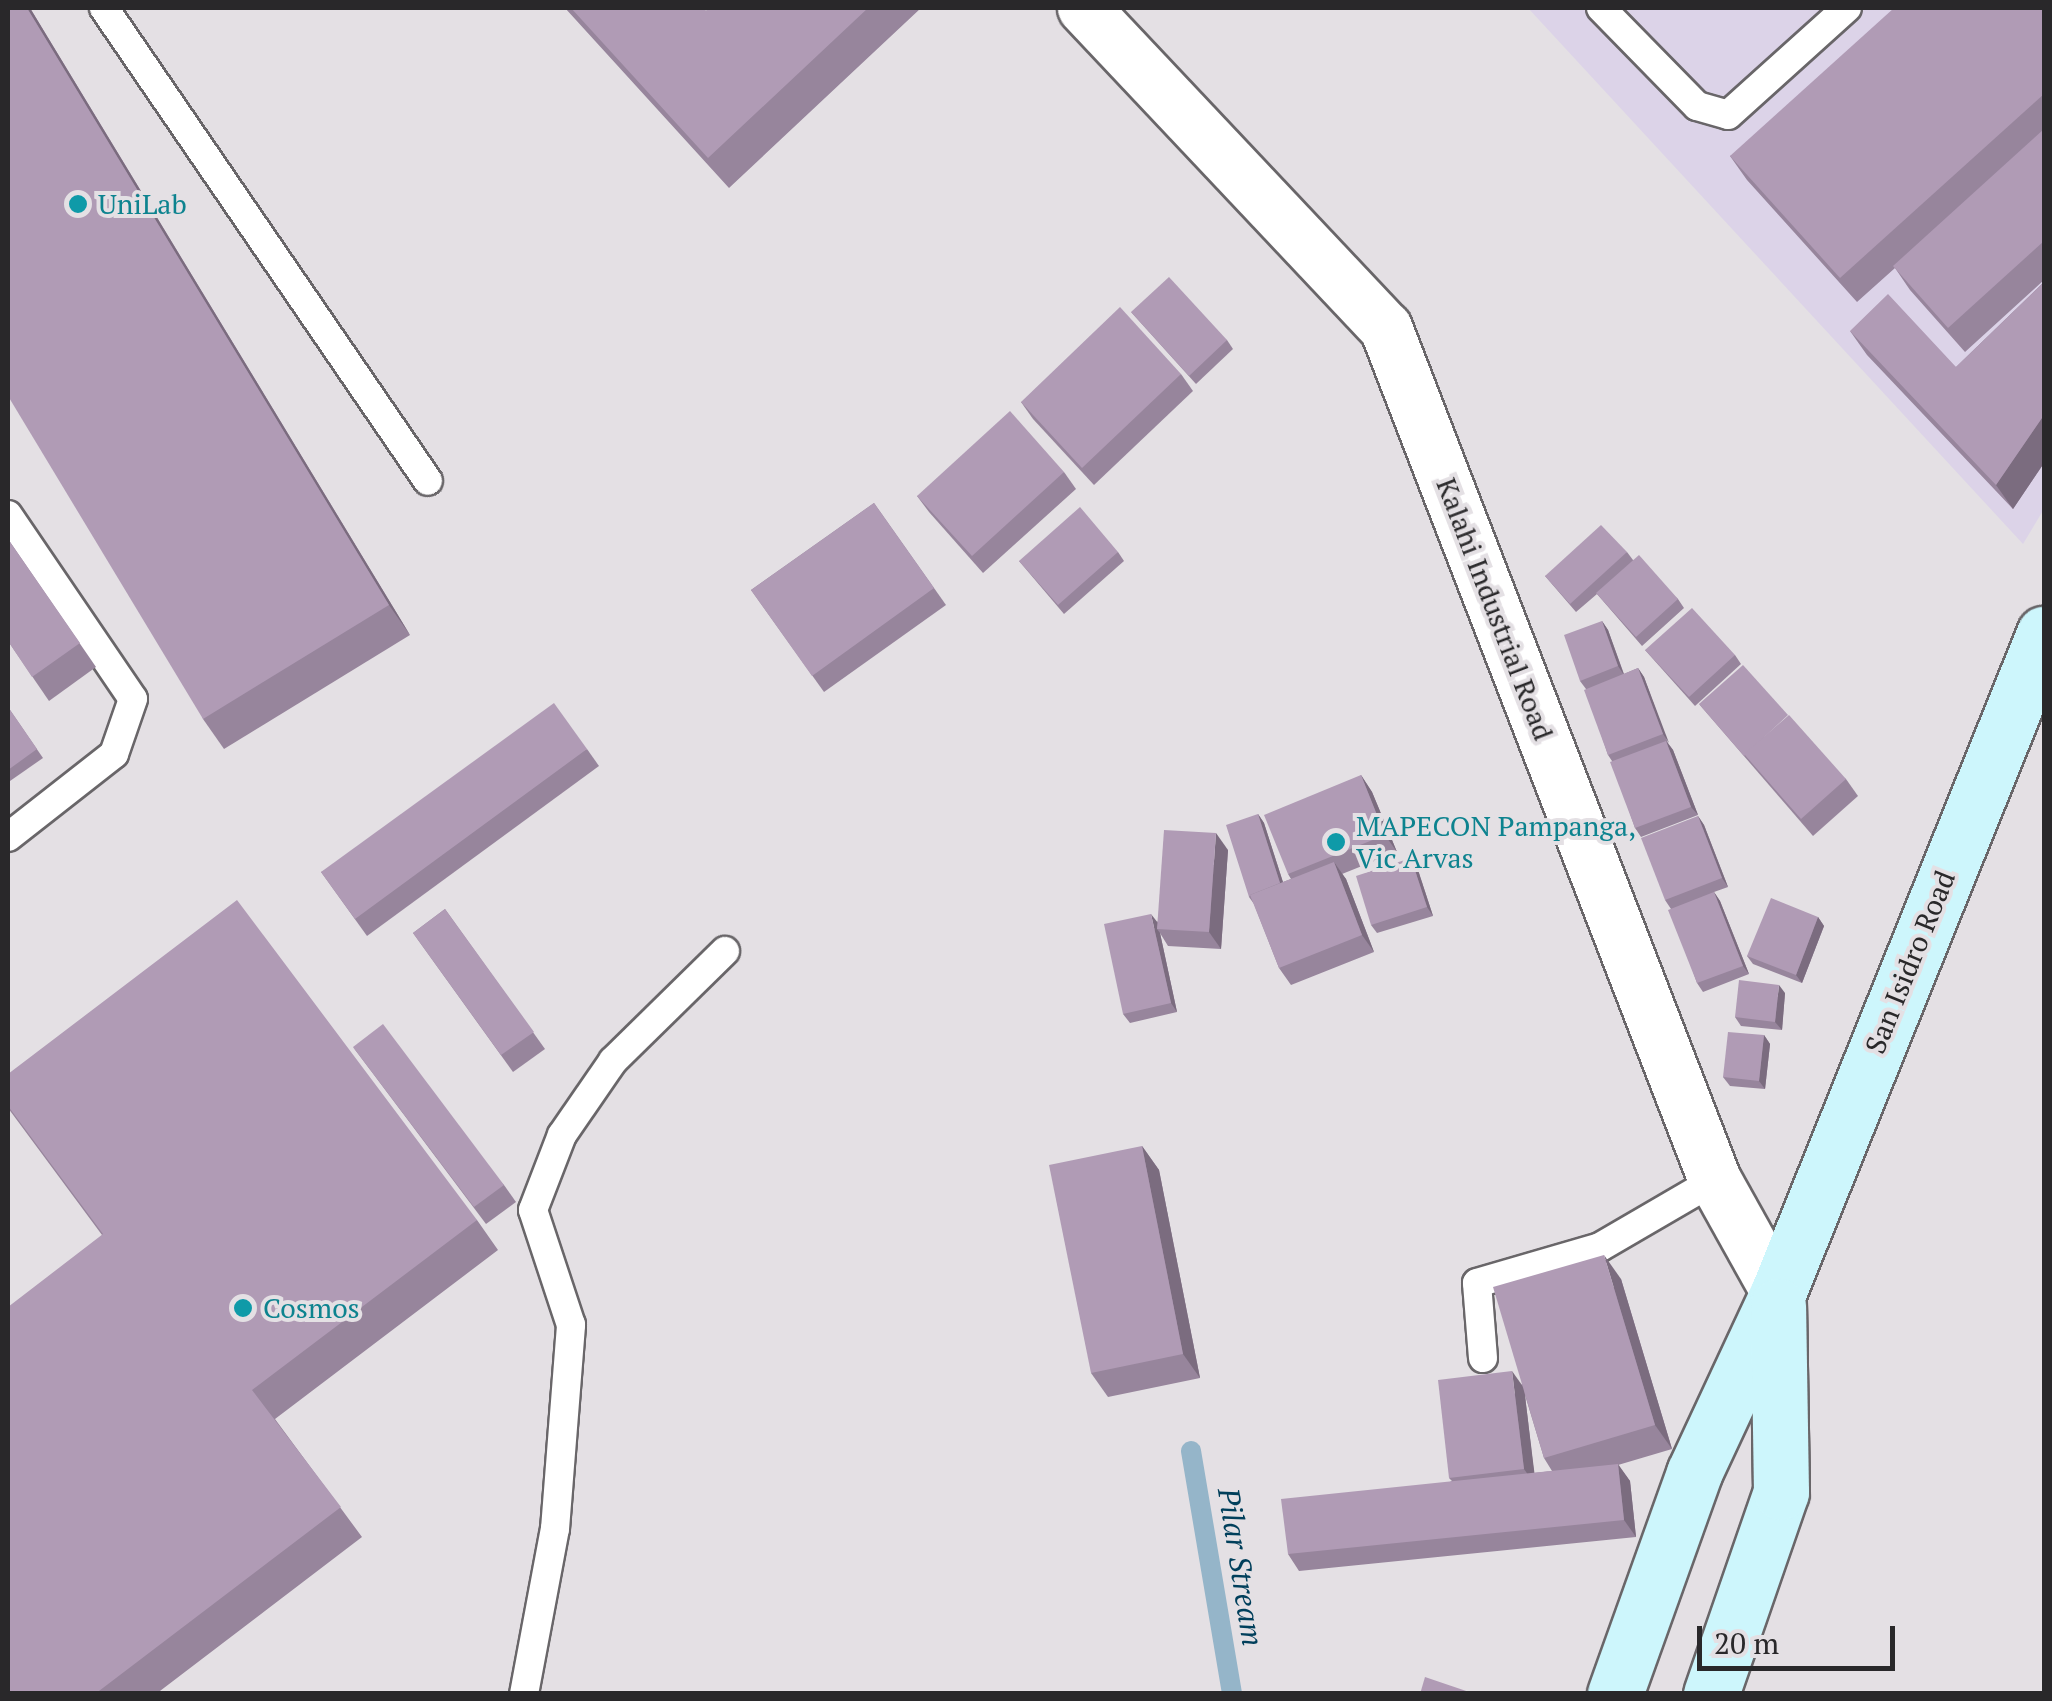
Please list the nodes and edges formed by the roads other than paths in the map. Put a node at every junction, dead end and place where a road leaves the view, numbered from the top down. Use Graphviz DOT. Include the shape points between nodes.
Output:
graph roads {
  1 [pos="104,8"];
  2 [pos="1084,8"];
  3 [pos="1602,8"];
  4 [pos="1847,8"];
  5 [pos="428,481"];
  6 [pos="8,515"];
  7 [pos="2044,634"];
  8 [pos="8,837"];
  9 [pos="725,951"];
  10 [pos="1715,1180"];
  11 [pos="1778,1292"];
  12 [pos="1483,1358"];
  13 [pos="524,1694"];
  14 [pos="1615,1694"];
  15 [pos="1711,1694"];
  1 -- 5 [label="lane"];
  2 -- 10 [label="street, Kalahi Industrial Road" via="1386,328"];
  3 -- 4 [label="lane" via="1697,106 1728,115"];
  6 -- 8 [label="lane" via="133,699 114,754"];
  7 -- 11 [label="main road, San Isidro Road"];
  9 -- 13 [label="lane" via="613,1061 562,1135 533,1210 571,1325 555,1529"];
  10 -- 11 [label="street, Kalahi Industrial Road"];
  10 -- 12 [label="lane" via="1600,1247 1477,1284"];
  11 -- 14 [label="main road, San Isidro Road" via="1694,1473"];
  11 -- 15 [label="main road, San Isidro Road" via="1782,1492"];
}
